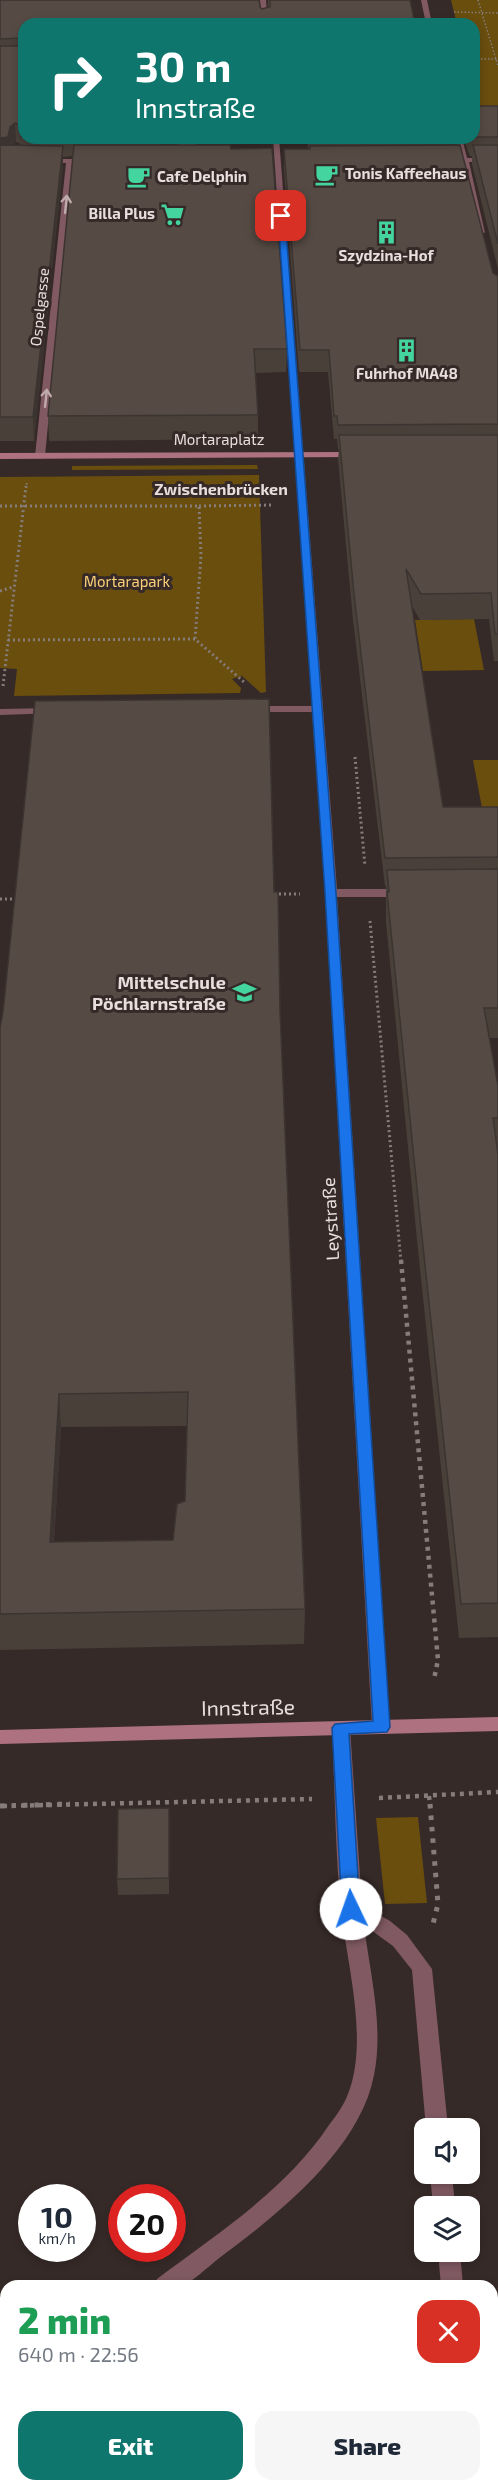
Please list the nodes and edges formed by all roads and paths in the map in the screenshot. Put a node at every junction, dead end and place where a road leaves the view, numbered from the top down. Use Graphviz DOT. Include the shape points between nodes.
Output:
graph roads {
  1 [pos="263,0"];
  2 [pos="424,0"];
  3 [pos="478,0"];
  4 [pos="427,12"];
  5 [pos="482,13"];
  6 [pos="498,13"];
  7 [pos="264,18"];
  8 [pos="428,18"];
  9 [pos="480,59"];
  10 [pos="497,59"];
  11 [pos="498,66"];
  12 [pos="194,144"];
  13 [pos="275,144"];
  14 [pos="461,144"];
  15 [pos="273,160"];
  16 [pos="289,160"];
  17 [pos="431,160"];
  18 [pos="465,160"];
  19 [pos="498,160"];
  20 [pos="37,161"];
  21 [pos="70,161"];
  22 [pos="105,161"];
  23 [pos="174,161"];
  24 [pos="484,239"];
  25 [pos="297,454"];
  26 [pos="372,454"];
  27 [pos="0,456"];
  28 [pos="40,456"];
  29 [pos="27,476"];
  30 [pos="302,504"];
  31 [pos="0,506"];
  32 [pos="24,506"];
  33 [pos="199,506"];
  34 [pos="13,587"];
  35 [pos="0,591"];
  36 [pos="195,639"];
  37 [pos="8,640"];
  38 [pos="0,658"];
  39 [pos="6,658"];
  40 [pos="246,685"];
  41 [pos="236,709"];
  42 [pos="318,709"];
  43 [pos="72,711"];
  44 [pos="0,715"];
  45 [pos="331,893"];
  46 [pos="415,893"];
  47 [pos="272,894"];
  48 [pos="24,898"];
  49 [pos="0,899"];
  50 [pos="369,917"];
  51 [pos="434,1679"];
  52 [pos="498,1724"];
  53 [pos="381,1727"];
  54 [pos="341,1728"];
  55 [pos="0,1737"];
  56 [pos="498,1792"];
  57 [pos="429,1796"];
  58 [pos="345,1798"];
  59 [pos="0,1806"];
  60 [pos="351,1909"];
  61 [pos="422,1969"];
  62 [pos="436,2118"];
  63 [pos="450,2262"];
  64 [pos="173,2280"];
  65 [pos="451,2280"];
  1 -- 7 [label="street"];
  2 -- 4 [label="street"];
  3 -- 5 [label="path"];
  4 -- 5 [label="path"];
  4 -- 8 [label="street"];
  5 -- 6 [label="path"];
  5 -- 10 [label="path"];
  9 -- 10 [label="path"];
  10 -- 11 [label="path"];
  12 -- 23 [label="street" via="168,149 163,161"];
  13 -- 15 [label="street"];
  14 -- 18 [label="street"];
  15 -- 16 [label="street"];
  15 -- 25 [label="street"];
  17 -- 18 [label="street"];
  18 -- 19 [label="street"];
  18 -- 24 [label="street"];
  20 -- 21 [label="street"];
  21 -- 22 [label="street"];
  28 -- 21 [label="street, Ospelgasse, one-way"];
  25 -- 26 [label="street, Mortaraplatz"];
  25 -- 28 [label="street, Mortaraplatz"];
  25 -- 30 [label="street"];
  27 -- 28 [label="street, Mortaraplatz"];
  29 -- 32 [label="path"];
  30 -- 33 [label="path"];
  30 -- 42 [label="street"];
  31 -- 32 [label="path"];
  32 -- 33 [label="path"];
  32 -- 34 [label="path"];
  33 -- 36 [label="path" via="201,556"];
  34 -- 35 [label="path"];
  34 -- 37 [label="path"];
  36 -- 37 [label="path"];
  36 -- 40 [label="path"];
  37 -- 39 [label="path"];
  38 -- 39 [label="path"];
  39 -- 44 [label="path"];
  41 -- 42 [label="street"];
  42 -- 45 [label="street, Leystraße"];
  43 -- 44 [label="street"];
  45 -- 46 [label="street"];
  45 -- 47 [label="path"];
  45 -- 53 [label="street, Leystraße"];
  48 -- 49 [label="path"];
  50 -- 51 [label="path" via="438,1660"];
  52 -- 53 [label="street, Innstraße"];
  53 -- 54 [label="street, Innstraße"];
  54 -- 55 [label="street, Innstraße"];
  54 -- 58 [label="street"];
  56 -- 57 [label="path"];
  57 -- 58 [label="path"];
  57 -- 61 [label="path" via="438,1904"];
  58 -- 59 [label="path"];
  58 -- 60 [label="street"];
  60 -- 61 [label="street" via="374,1920 410,1948"];
  60 -- 64 [label="street" via="363,1998 366,2059 359,2095 308,2171 261,2213"];
  61 -- 62 [label="street"];
  63 -- 65 [label="street"];
}
